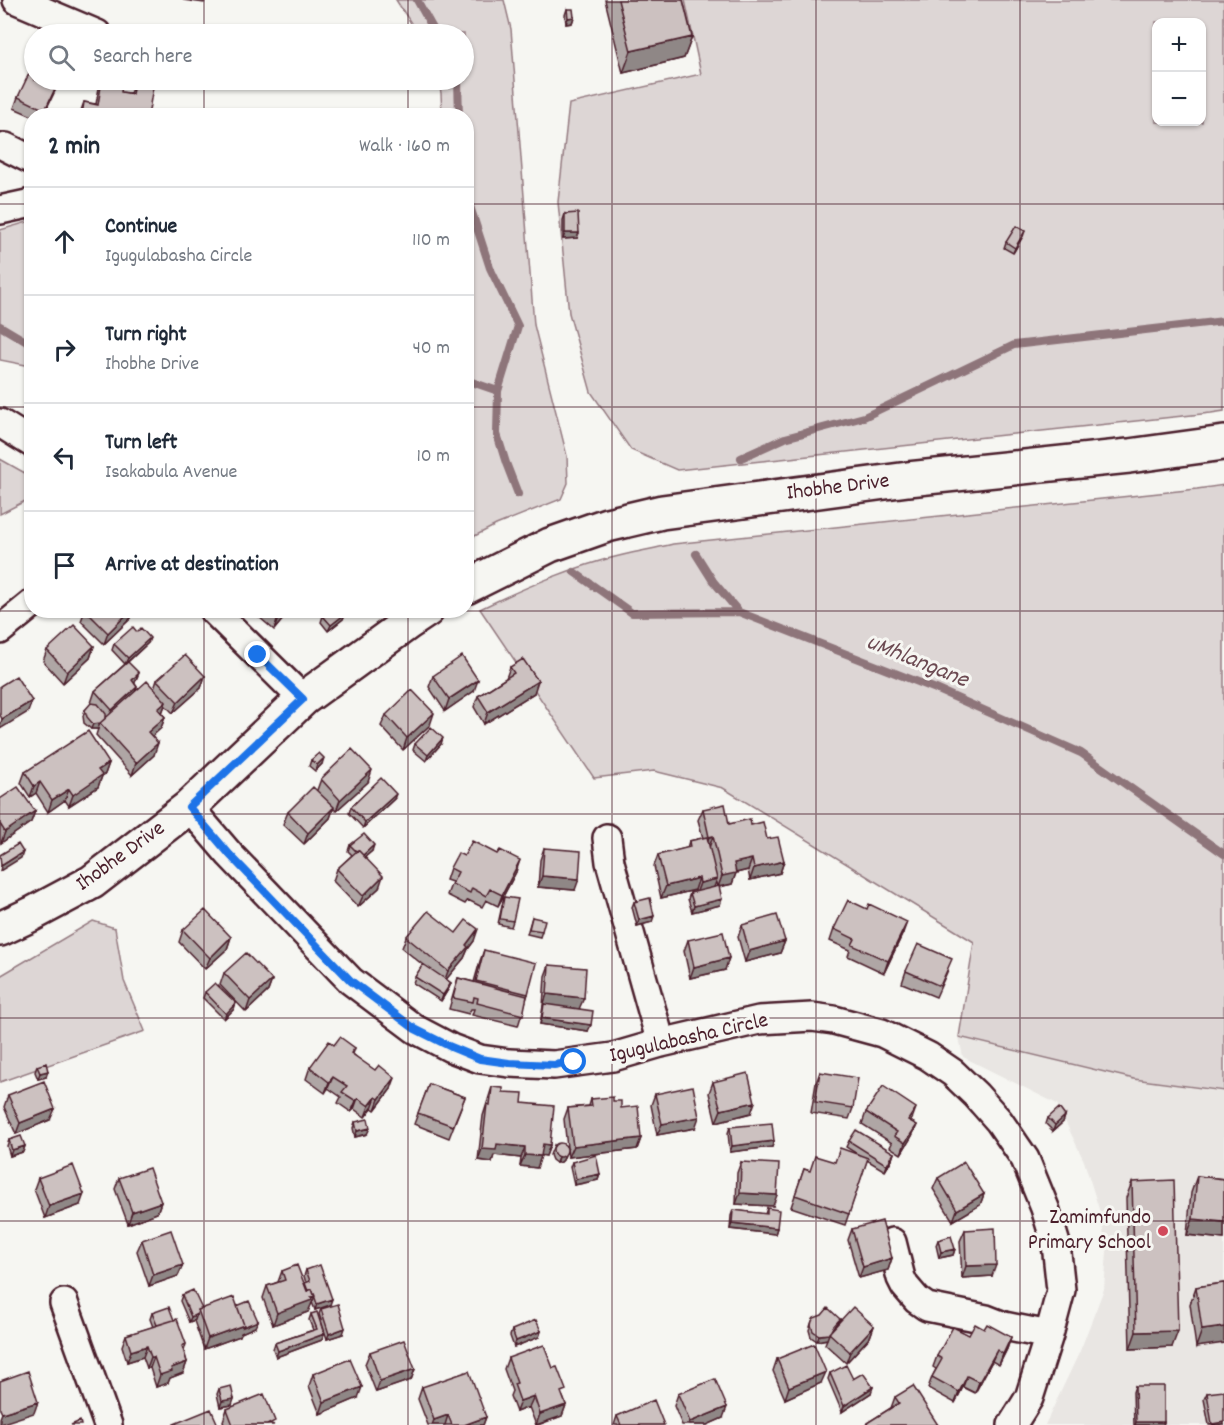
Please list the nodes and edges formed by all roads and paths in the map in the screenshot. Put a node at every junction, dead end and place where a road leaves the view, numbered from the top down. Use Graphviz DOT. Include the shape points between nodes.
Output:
graph roads {
  1 [pos="17,0"];
  2 [pos="73,24"];
  3 [pos="6,147"];
  4 [pos="24,156"];
  5 [pos="24,205"];
  6 [pos="0,210"];
  7 [pos="1224,443"];
  8 [pos="474,583"];
  9 [pos="24,610"];
  10 [pos="221,618"];
  11 [pos="415,618"];
  12 [pos="0,630"];
  13 [pos="303,699"];
  14 [pos="189,807"];
  15 [pos="607,838"];
  16 [pos="0,929"];
  17 [pos="661,1043"];
  18 [pos="892,1242"];
  19 [pos="64,1303"];
  20 [pos="1049,1335"];
  21 [pos="108,1425"];
  22 [pos="1012,1425"];
  1 -- 2 [label="street"];
  3 -- 4 [label="street"];
  5 -- 6 [label="street"];
  7 -- 8 [label="street, Ihobhe Drive" via="662,512 607,525 550,545"];
  9 -- 12 [label="street"];
  10 -- 13 [label="street"];
  11 -- 13 [label="street, Ihobhe Drive"];
  13 -- 14 [label="street, Ihobhe Drive"];
  14 -- 16 [label="street, Ihobhe Drive" via="92,882"];
  14 -- 17 [label="street, Igugulabasha Circle" via="351,981 415,1029 480,1059 509,1063 554,1065 613,1057"];
  15 -- 17 [label="street" via="610,862"];
  17 -- 20 [label="street, Igugulabasha Circle" via="759,1020 812,1017 882,1033 953,1073 1006,1130 1025,1159 1045,1208 1056,1244 1060,1290"];
  18 -- 20 [label="street" via="905,1286 927,1307"];
  19 -- 21 [label="street"];
  20 -- 22 [label="street, Igugulabasha Circle" via="1029,1398"];
}
